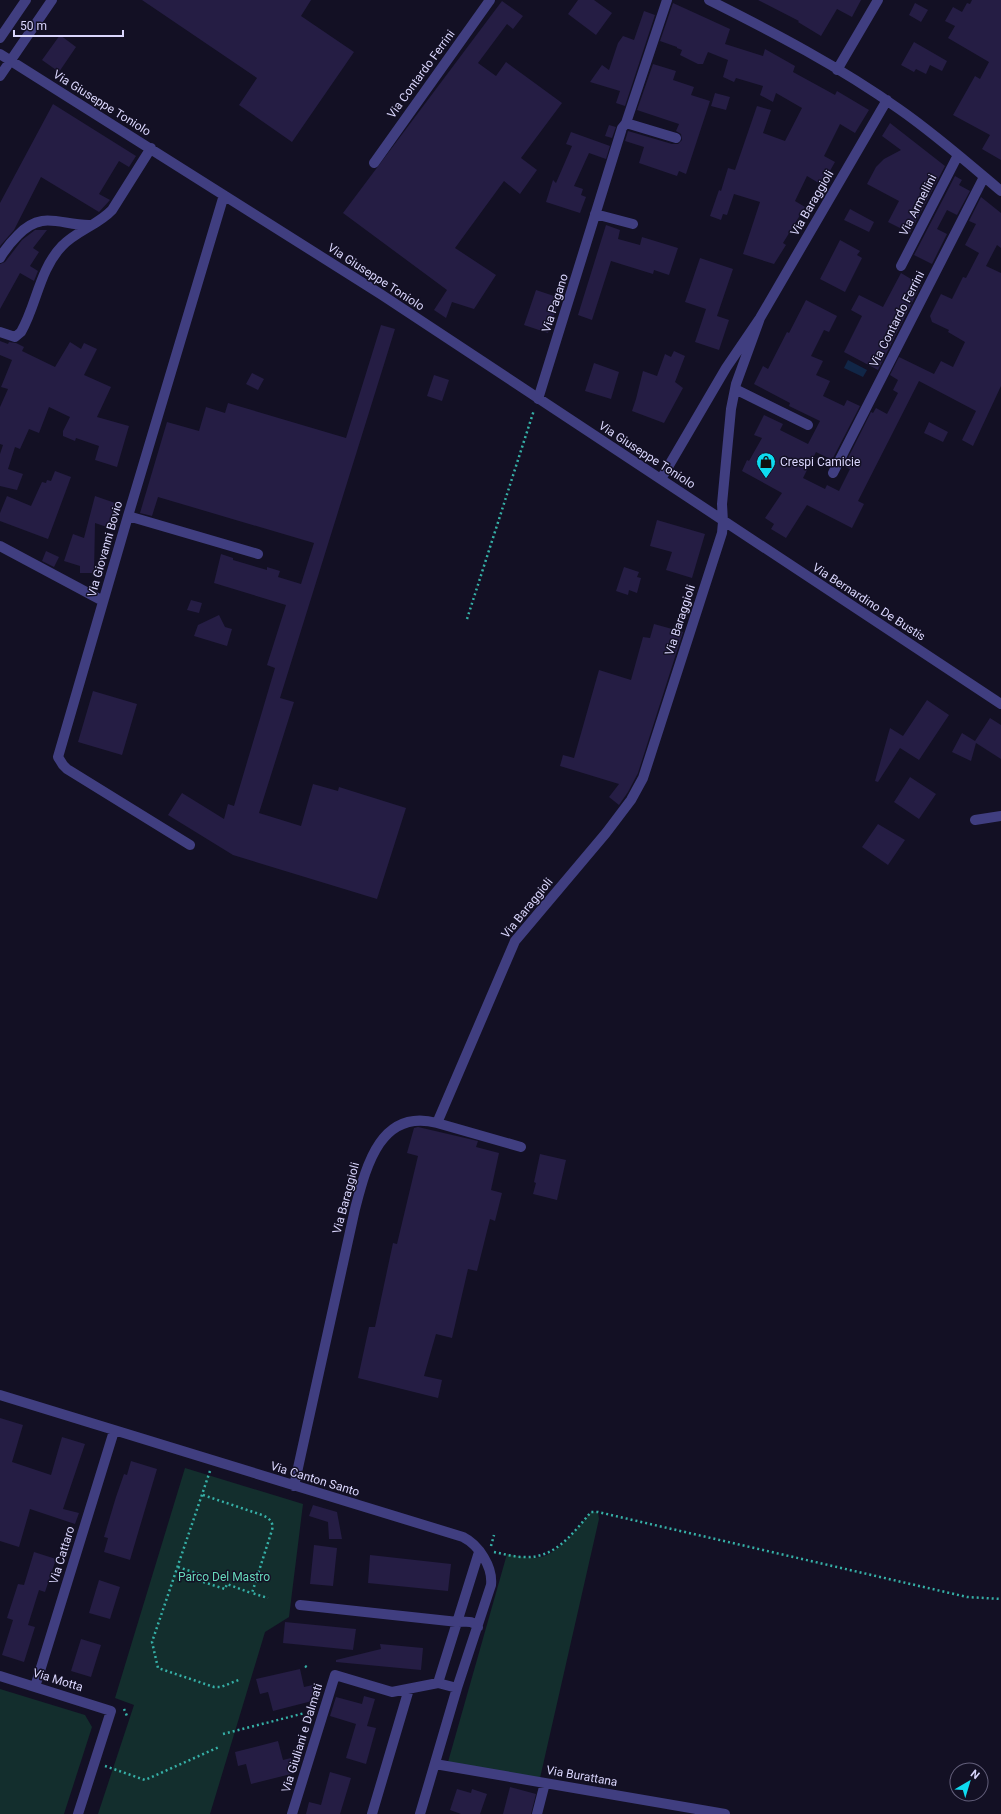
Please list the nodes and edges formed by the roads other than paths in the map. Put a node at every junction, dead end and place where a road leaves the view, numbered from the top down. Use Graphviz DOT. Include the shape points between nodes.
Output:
graph roads {
  1 [pos="26,0"];
  2 [pos="52,0"];
  3 [pos="490,0"];
  4 [pos="666,0"];
  5 [pos="709,0"];
  6 [pos="878,0"];
  7 [pos="0,38"];
  8 [pos="0,54"];
  9 [pos="10,61"];
  10 [pos="837,70"];
  11 [pos="0,76"];
  12 [pos="887,100"];
  13 [pos="626,123"];
  14 [pos="676,138"];
  15 [pos="150,148"];
  16 [pos="958,155"];
  17 [pos="374,163"];
  18 [pos="984,177"];
  19 [pos="1001,191"];
  20 [pos="224,194"];
  21 [pos="595,214"];
  22 [pos="632,224"];
  23 [pos="92,225"];
  24 [pos="0,258"];
  25 [pos="902,266"];
  26 [pos="760,318"];
  27 [pos="0,332"];
  28 [pos="735,389"];
  29 [pos="538,399"];
  30 [pos="808,425"];
  31 [pos="833,474"];
  32 [pos="661,479"];
  33 [pos="128,516"];
  34 [pos="724,522"];
  35 [pos="0,546"];
  36 [pos="258,554"];
  37 [pos="103,601"];
  38 [pos="1001,704"];
  39 [pos="1001,816"];
  40 [pos="975,820"];
  41 [pos="190,846"];
  42 [pos="437,1123"];
  43 [pos="521,1148"];
  44 [pos="0,1395"];
  45 [pos="114,1431"];
  46 [pos="294,1486"];
  47 [pos="484,1551"];
  48 [pos="300,1605"];
  49 [pos="458,1622"];
  50 [pos="478,1627"];
  51 [pos="0,1676"];
  52 [pos="438,1683"];
  53 [pos="35,1687"];
  54 [pos="456,1688"];
  55 [pos="409,1689"];
  56 [pos="435,1764"];
  57 [pos="545,1783"];
  58 [pos="78,1814"];
  59 [pos="292,1814"];
  60 [pos="372,1814"];
  61 [pos="420,1814"];
  62 [pos="537,1814"];
  63 [pos="725,1814"];
  1 -- 7 [label="street"];
  2 -- 9 [label="street"];
  3 -- 17 [label="street, Via Contardo Ferrini"];
  4 -- 13 [label="street, Via Pagano"];
  5 -- 10 [label="street"];
  6 -- 10 [label="street"];
  8 -- 9 [label="street, Via Giuseppe Toniolo"];
  9 -- 11 [label="street"];
  9 -- 15 [label="street, Via Giuseppe Toniolo"];
  10 -- 12 [label="street"];
  12 -- 16 [label="street"];
  12 -- 26 [label="street, Via Baraggioli"];
  13 -- 14 [label="street"];
  13 -- 21 [label="street, Via Pagano" via="622,128"];
  15 -- 20 [label="street, Via Giuseppe Toniolo"];
  15 -- 23 [label="street" via="112,210"];
  16 -- 18 [label="street"];
  16 -- 25 [label="street, Via Armellini"];
  18 -- 19 [label="street"];
  18 -- 31 [label="street, Via Contardo Ferrini"];
  20 -- 29 [label="street, Via Giuseppe Toniolo"];
  20 -- 33 [label="street, Via Giovanni Bovio"];
  21 -- 22 [label="street"];
  21 -- 29 [label="street, Via Pagano" via="590,238"];
  23 -- 24 [label="street" via="36,221 21,232"];
  23 -- 27 [label="street" via="71,238 54,255 44,272 21,332 15,337"];
  26 -- 28 [label="street, Via Baraggioli"];
  26 -- 32 [label="street, Via Baraggioli" via="726,368"];
  28 -- 30 [label="street"];
  28 -- 34 [label="street, Via Baraggioli" via="722,504"];
  29 -- 32 [label="street, Via Giuseppe Toniolo"];
  32 -- 34 [label="street, Via Giuseppe Toniolo"];
  33 -- 36 [label="street"];
  33 -- 37 [label="street, Via Giovanni Bovio"];
  34 -- 38 [label="street, Via Bernardino De Bustis"];
  34 -- 42 [label="street, Via Baraggioli" via="643,778 614,822 515,941"];
  35 -- 37 [label="street"];
  37 -- 41 [label="street, Via Giovanni Bovio" via="59,753 60,761 67,768"];
  39 -- 40 [label="street"];
  42 -- 43 [label="street"];
  42 -- 46 [label="street, Via Baraggioli" via="412,1120 398,1126 381,1141 368,1164 355,1209"];
  44 -- 45 [label="street, Via Canton Santo"];
  45 -- 46 [label="street, Via Canton Santo"];
  45 -- 53 [label="street, Via Cattaro"];
  46 -- 47 [label="street, Via Canton Santo" via="463,1538"];
  47 -- 49 [label="street"];
  47 -- 50 [label="street, Via Canton Santo" via="492,1578"];
  48 -- 49 [label="street"];
  49 -- 50 [label="street" via="471,1622"];
  49 -- 52 [label="street"];
  50 -- 54 [label="street, Via Canton Santo"];
  51 -- 53 [label="street, Via Motta"];
  52 -- 54 [label="street, Via Giuliani e Dalmati"];
  52 -- 55 [label="street, Via Giuliani e Dalmati"];
  53 -- 58 [label="street, Via Motta" via="109,1710 111,1714"];
  54 -- 56 [label="street"];
  55 -- 59 [label="street, Via Giuliani e Dalmati" via="390,1691 335,1675"];
  55 -- 60 [label="street"];
  56 -- 57 [label="street, Via Burattana"];
  56 -- 61 [label="street"];
  57 -- 62 [label="street"];
  57 -- 63 [label="street, Via Burattana"];
}
